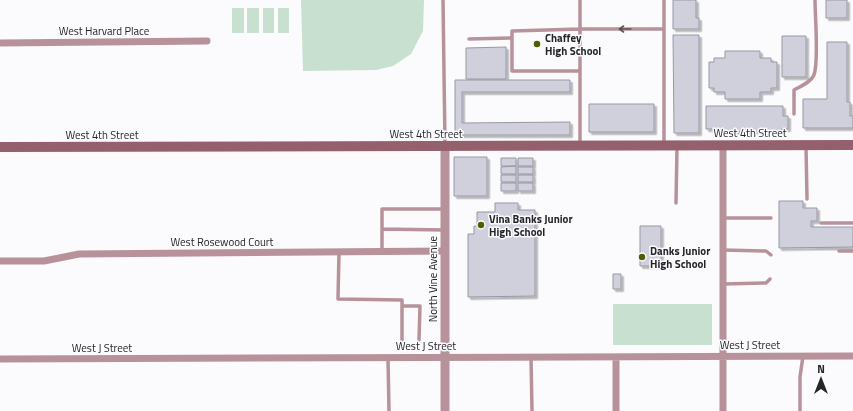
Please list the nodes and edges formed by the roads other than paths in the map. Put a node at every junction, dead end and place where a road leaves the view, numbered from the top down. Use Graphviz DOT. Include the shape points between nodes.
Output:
graph roads {
  1 [pos="443,0"];
  2 [pos="580,0"];
  3 [pos="664,0"];
  4 [pos="815,0"];
  5 [pos="580,29"];
  6 [pos="664,29"];
  7 [pos="512,38"];
  8 [pos="469,39"];
  9 [pos="207,41"];
  10 [pos="0,43"];
  11 [pos="580,71"];
  12 [pos="794,114"];
  13 [pos="806,145"];
  14 [pos="853,145"];
  15 [pos="445,146"];
  16 [pos="580,146"];
  17 [pos="664,146"];
  18 [pos="678,146"];
  19 [pos="723,146"];
  20 [pos="0,147"];
  21 [pos="807,199"];
  22 [pos="676,203"];
  23 [pos="445,209"];
  24 [pos="723,218"];
  25 [pos="771,218"];
  26 [pos="821,223"];
  27 [pos="853,223"];
  28 [pos="382,229"];
  29 [pos="445,230"];
  30 [pos="723,250"];
  31 [pos="446,251"];
  32 [pos="839,251"];
  33 [pos="853,251"];
  34 [pos="339,252"];
  35 [pos="382,252"];
  36 [pos="771,255"];
  37 [pos="0,261"];
  38 [pos="770,279"];
  39 [pos="723,284"];
  40 [pos="402,306"];
  41 [pos="402,340"];
  42 [pos="420,340"];
  43 [pos="723,356"];
  44 [pos="803,356"];
  45 [pos="853,356"];
  46 [pos="388,357"];
  47 [pos="445,357"];
  48 [pos="531,357"];
  49 [pos="616,357"];
  50 [pos="0,359"];
  51 [pos="389,411"];
  52 [pos="445,411"];
  53 [pos="532,411"];
  54 [pos="616,411"];
  55 [pos="723,411"];
  56 [pos="800,411"];
  1 -- 15 [label="lane"];
  2 -- 5 [label="lane"];
  3 -- 6 [label="lane"];
  4 -- 12 [label="lane" via="816,65 813,76 806,84 794,90"];
  6 -- 5 [label="lane, one-way"];
  5 -- 7 [label="lane" via="512,32"];
  5 -- 11 [label="lane"];
  6 -- 17 [label="lane"];
  7 -- 8 [label="lane"];
  7 -- 11 [label="lane" via="512,71"];
  9 -- 10 [label="street, West Harvard Place"];
  11 -- 16 [label="lane"];
  13 -- 14 [label="main road, West 4th Street"];
  13 -- 19 [label="main road, West 4th Street"];
  13 -- 21 [label="lane"];
  15 -- 16 [label="main road, West 4th Street"];
  15 -- 20 [label="main road, West 4th Street"];
  15 -- 23 [label="street, North Vine Avenue"];
  16 -- 17 [label="main road, West 4th Street"];
  17 -- 18 [label="main road, West 4th Street"];
  18 -- 19 [label="main road, West 4th Street"];
  18 -- 22 [label="lane"];
  19 -- 24 [label="street"];
  23 -- 28 [label="lane" via="382,209"];
  23 -- 29 [label="street, North Vine Avenue"];
  24 -- 25 [label="lane"];
  24 -- 30 [label="street"];
  26 -- 27 [label="lane"];
  28 -- 29 [label="lane"];
  28 -- 35 [label="lane"];
  29 -- 31 [label="street, North Vine Avenue"];
  30 -- 36 [label="lane" via="766,252"];
  30 -- 39 [label="street"];
  31 -- 35 [label="street, West Rosewood Court"];
  31 -- 47 [label="street, North Vine Avenue"];
  32 -- 33 [label="lane"];
  34 -- 35 [label="street, West Rosewood Court"];
  34 -- 37 [label="street, West Rosewood Court" via="79,254 44,261"];
  34 -- 40 [label="lane" via="338,299 402,300"];
  38 -- 39 [label="lane" via="766,283"];
  39 -- 43 [label="street"];
  40 -- 41 [label="lane"];
  40 -- 42 [label="lane" via="420,306"];
  43 -- 44 [label="street, West J Street"];
  43 -- 49 [label="street, West J Street"];
  43 -- 55 [label="street"];
  44 -- 45 [label="street, West J Street"];
  44 -- 56 [label="lane"];
  46 -- 47 [label="street, West J Street"];
  46 -- 50 [label="street, West J Street"];
  46 -- 51 [label="lane"];
  47 -- 48 [label="street, West J Street"];
  47 -- 52 [label="street, North Vine Avenue"];
  48 -- 49 [label="street, West J Street"];
  48 -- 53 [label="lane"];
  49 -- 54 [label="street"];
}
